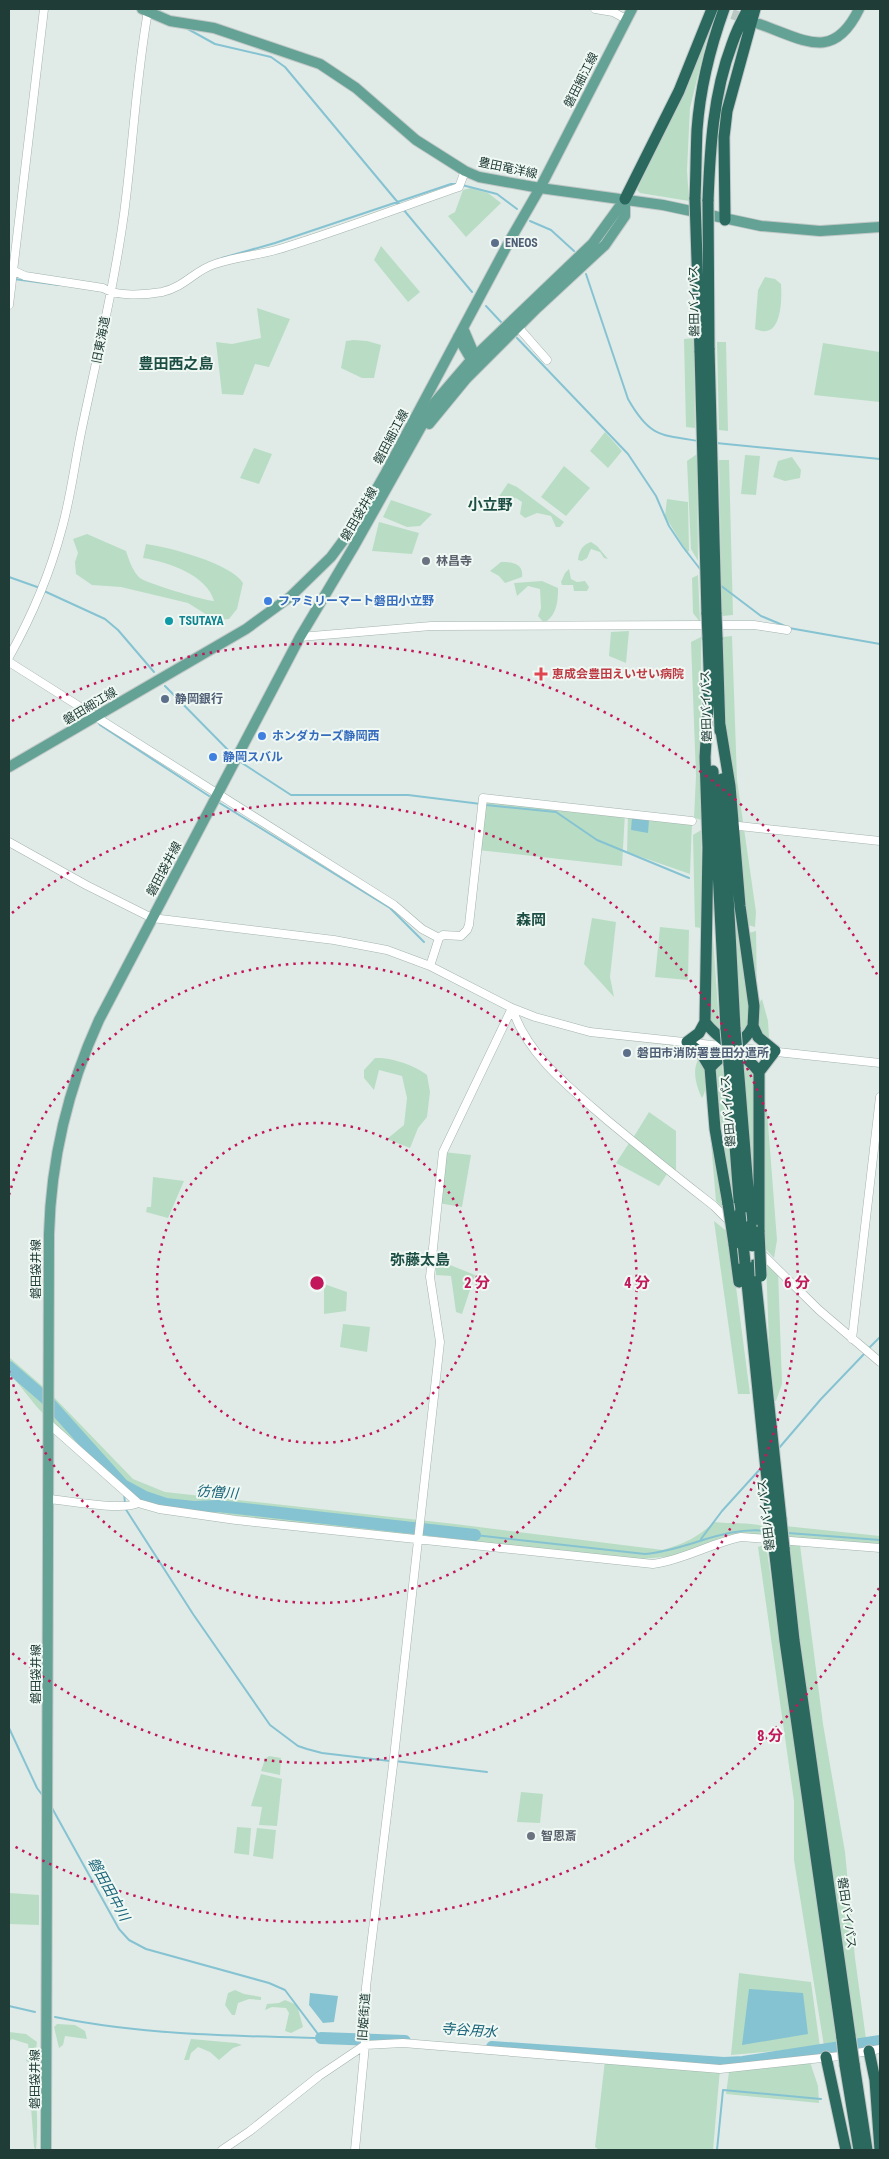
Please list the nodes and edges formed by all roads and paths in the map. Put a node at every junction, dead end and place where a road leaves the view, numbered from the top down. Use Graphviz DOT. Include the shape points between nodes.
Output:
graph roads {
  1 [pos="44,9"];
  2 [pos="595,9"];
  3 [pos="632,9"];
  4 [pos="712,9"];
  5 [pos="724,9"];
  6 [pos="748,9"];
  7 [pos="755,9"];
  8 [pos="859,9"];
  9 [pos="145,10"];
  10 [pos="626,19"];
  11 [pos="759,24"];
  12 [pos="465,171"];
  13 [pos="540,188"];
  14 [pos="625,199"];
  15 [pos="725,220"];
  16 [pos="880,227"];
  17 [pos="12,270"];
  18 [pos="110,293"];
  19 [pos="9,305"];
  20 [pos="518,327"];
  21 [pos="461,332"];
  22 [pos="704,349"];
  23 [pos="548,360"];
  24 [pos="475,361"];
  25 [pos="701,625"];
  26 [pos="722,625"];
  27 [pos="787,630"];
  28 [pos="300,637"];
  29 [pos="712,638"];
  30 [pos="9,657"];
  31 [pos="9,662"];
  32 [pos="709,692"];
  33 [pos="95,718"];
  34 [pos="720,725"];
  35 [pos="9,767"];
  36 [pos="218,795"];
  37 [pos="692,821"];
  38 [pos="739,826"];
  39 [pos="880,841"];
  40 [pos="9,842"];
  41 [pos="152,918"];
  42 [pos="439,938"];
  43 [pos="430,966"];
  44 [pos="512,1008"];
  45 [pos="705,1022"];
  46 [pos="753,1026"];
  47 [pos="731,1029"];
  48 [pos="686,1042"];
  49 [pos="734,1047"];
  50 [pos="775,1051"];
  51 [pos="880,1063"];
  52 [pos="734,1064"];
  53 [pos="710,1068"];
  54 [pos="759,1072"];
  55 [pos="880,1098"];
  56 [pos="755,1229"];
  57 [pos="749,1264"];
  58 [pos="852,1339"];
  59 [pos="758,1356"];
  60 [pos="880,1362"];
  61 [pos="48,1419"];
  62 [pos="49,1498"];
  63 [pos="138,1502"];
  64 [pos="417,1538"];
  65 [pos="880,1548"];
  66 [pos="365,2045"];
  67 [pos="875,2050"];
  68 [pos="826,2057"];
  69 [pos="850,2064"];
  70 [pos="46,2150"];
  71 [pos="222,2150"];
  72 [pos="355,2150"];
  73 [pos="846,2150"];
  74 [pos="859,2150"];
  75 [pos="867,2150"];
  76 [pos="880,2150"];
  1 -- 17 [label="street"];
  2 -- 10 [label="street" via="613,12"];
  3 -- 10 [label="main road, 磐田細江線"];
  4 -- 14 [label="highway" via="679,91"];
  5 -- 22 [label="highway, 磐田バイパス, bridge" via="713,39 697,128 696,199"];
  6 -- 22 [label="highway, 磐田バイパス, bridge" via="731,45 710,152"];
  7 -- 15 [label="highway" via="727,111 724,137"];
  8 -- 11 [label="main road" via="849,28 835,40 821,44"];
  9 -- 12 [label="main road, 豊田竜洋線" via="175,22 214,28 320,64 356,88 416,140"];
  9 -- 18 [label="street, 旧東海道" via="124,215"];
  10 -- 13 [label="main road, 磐田細江線"];
  12 -- 13 [label="main road, 豊田竜洋線" via="494,181"];
  12 -- 18 [label="street" via="458,187 286,247 216,263 178,287 148,294"];
  13 -- 14 [label="main road, 豊田竜洋線"];
  13 -- 21 [label="main road, 磐田細江線"];
  14 -- 15 [label="main road, 豊田竜洋線"];
  14 -- 20 [label="main road, 磐田袋井線" via="625,216 605,245"];
  14 -- 24 [label="main road, 磐田袋井線" via="593,243"];
  15 -- 16 [label="main road, 豊田竜洋線" via="820,231"];
  17 -- 18 [label="street" via="25,276 103,288"];
  17 -- 19 [label="street"];
  18 -- 30 [label="street, 旧東海道" via="63,527 30,620"];
  20 -- 23 [label="street"];
  20 -- 24 [label="main road, 磐田袋井線"];
  21 -- 24 [label="main road"];
  21 -- 33 [label="main road, 磐田細江線" via="364,510 319,570 290,597 246,629"];
  22 -- 29 [label="highway, 磐田バイパス, bridge"];
  24 -- 28 [label="main road, 磐田袋井線" via="397,471"];
  25 -- 28 [label="street" via="431,626"];
  26 -- 27 [label="street"];
  28 -- 36 [label="main road, 磐田袋井線"];
  29 -- 32 [label="highway, 磐田バイパス"];
  29 -- 34 [label="highway, 磐田バイパス"];
  31 -- 33 [label="street"];
  32 -- 45 [label="highway" via="705,757 708,847"];
  32 -- 47 [label="highway, 磐田バイパス"];
  33 -- 35 [label="main road, 磐田細江線"];
  33 -- 36 [label="street"];
  34 -- 46 [label="highway" via="730,786"];
  34 -- 47 [label="highway, 磐田バイパス"];
  36 -- 41 [label="main road, 磐田袋井線"];
  36 -- 42 [label="street" via="394,905 422,929"];
  37 -- 42 [label="street" via="483,798 469,925 461,936 443,935"];
  38 -- 39 [label="street"];
  40 -- 41 [label="street"];
  41 -- 43 [label="street" via="359,944 387,950"];
  41 -- 61 [label="main road, 磐田袋井線" via="90,1040 74,1082 55,1155 49,1234"];
  42 -- 43 [label="street"];
  43 -- 44 [label="street"];
  44 -- 48 [label="street" via="590,1032"];
  44 -- 58 [label="street" via="517,1024 530,1043 573,1090 714,1206"];
  44 -- 64 [label="street, 旧姫街道" via="443,1152 430,1278 440,1342"];
  45 -- 48 [label="highway" via="699,1033"];
  45 -- 49 [label="highway" via="723,1042"];
  46 -- 49 [label="highway"];
  46 -- 50 [label="highway" via="758,1037"];
  47 -- 52 [label="highway, 磐田バイパス, bridge"];
  48 -- 49 [label="street"];
  48 -- 53 [label="highway" via="701,1053"];
  49 -- 50 [label="street"];
  49 -- 53 [label="highway"];
  49 -- 54 [label="highway"];
  50 -- 51 [label="street"];
  50 -- 54 [label="highway"];
  52 -- 56 [label="highway, 磐田バイパス"];
  52 -- 57 [label="highway, 磐田バイパス, bridge" via="740,1213"];
  53 -- 59 [label="highway, bridge" via="715,1129 744,1319"];
  54 -- 56 [label="highway"];
  55 -- 58 [label="street"];
  56 -- 57 [label="highway, 磐田バイパス, bridge"];
  56 -- 59 [label="highway, bridge" via="765,1326"];
  57 -- 59 [label="highway, 磐田バイパス"];
  58 -- 60 [label="street"];
  59 -- 69 [label="highway, 磐田バイパス, bridge" via="779,1547"];
  61 -- 62 [label="main road, 磐田袋井線"];
  61 -- 63 [label="street"];
  62 -- 63 [label="street" via="117,1506 133,1506"];
  62 -- 70 [label="main road, 磐田袋井線"];
  63 -- 64 [label="street" via="203,1516"];
  64 -- 65 [label="street" via="653,1564 676,1560 729,1539 741,1538"];
  64 -- 66 [label="street, 旧姫街道" via="366,1987"];
  66 -- 68 [label="street" via="403,2043 720,2069"];
  66 -- 71 [label="street, 旧姫街道"];
  66 -- 72 [label="street"];
  67 -- 68 [label="street"];
  67 -- 76 [label="highway"];
  68 -- 73 [label="highway"];
  69 -- 74 [label="highway, 磐田バイパス"];
  69 -- 75 [label="highway, 磐田バイパス"];
}
